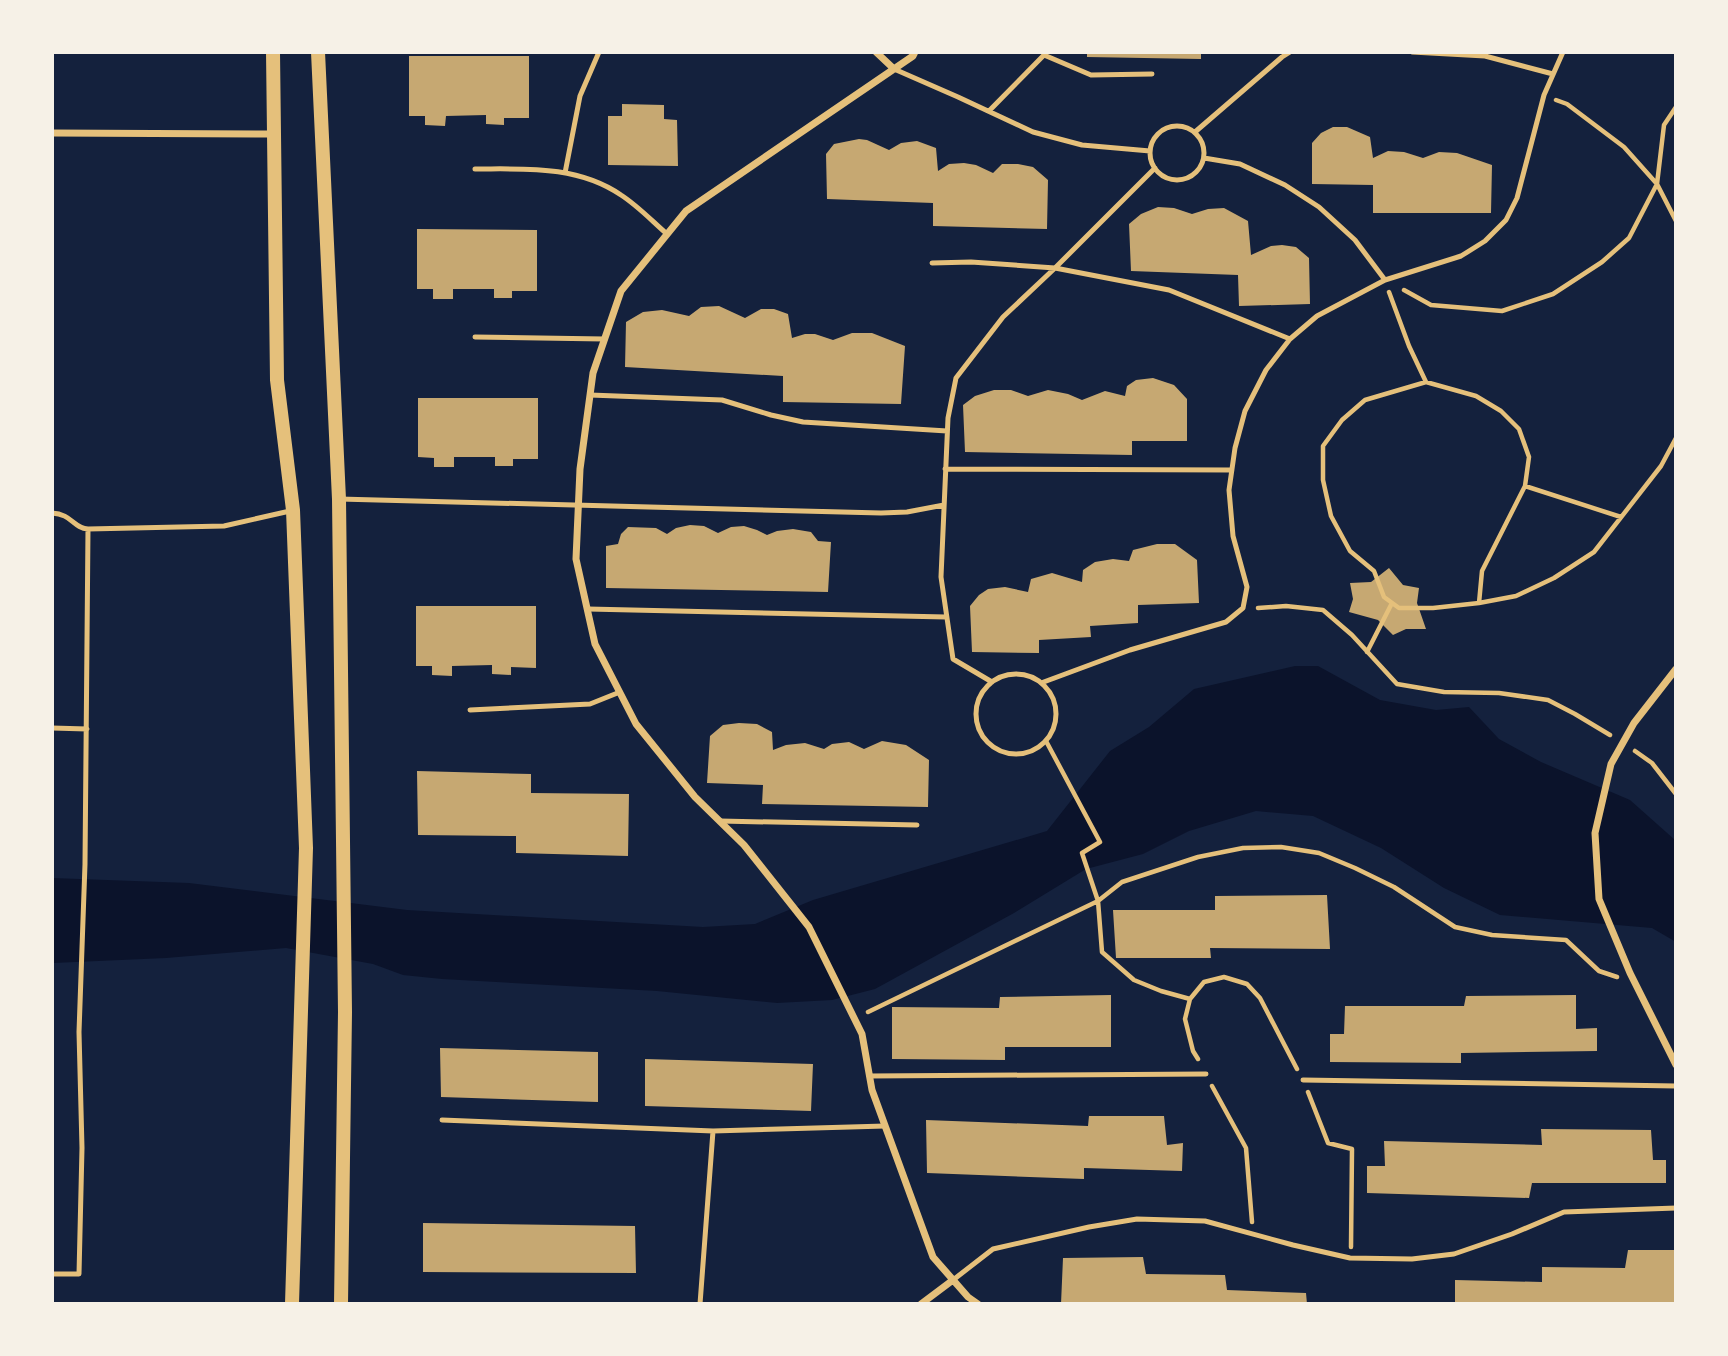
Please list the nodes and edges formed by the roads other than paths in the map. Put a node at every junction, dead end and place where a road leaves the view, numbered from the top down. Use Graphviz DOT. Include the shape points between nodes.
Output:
graph roads {
  1 [pos="273,52"];
  2 [pos="318,52"];
  3 [pos="599,52"];
  4 [pos="876,52"];
  5 [pos="915,52"];
  6 [pos="1290,52"];
  7 [pos="1412,52"];
  8 [pos="1563,52"];
  9 [pos="1283,55"];
  10 [pos="894,69"];
  11 [pos="1153,74"];
  12 [pos="1553,74"];
  13 [pos="989,111"];
  14 [pos="1195,132"];
  15 [pos="52,133"];
  16 [pos="275,134"];
  17 [pos="1150,151"];
  18 [pos="1204,158"];
  19 [pos="1155,168"];
  20 [pos="475,169"];
  21 [pos="565,173"];
  22 [pos="667,234"];
  23 [pos="932,263"];
  24 [pos="1055,268"];
  25 [pos="1385,279"];
  26 [pos="475,337"];
  27 [pos="604,339"];
  28 [pos="1290,339"];
  29 [pos="590,395"];
  30 [pos="947,431"];
  31 [pos="945,469"];
  32 [pos="1232,470"];
  33 [pos="339,499"];
  34 [pos="944,505"];
  35 [pos="578,506"];
  36 [pos="293,510"];
  37 [pos="52,513"];
  38 [pos="88,529"];
  39 [pos="588,609"];
  40 [pos="946,617"];
  41 [pos="1675,669"];
  42 [pos="992,682"];
  43 [pos="1041,683"];
  44 [pos="620,692"];
  45 [pos="470,710"];
  46 [pos="52,728"];
  47 [pos="86,729"];
  48 [pos="720,821"];
  49 [pos="917,825"];
  50 [pos="1675,1065"];
  51 [pos="1206,1074"];
  52 [pos="869,1076"];
  53 [pos="1303,1080"];
  54 [pos="1675,1086"];
  55 [pos="442,1120"];
  56 [pos="885,1126"];
  57 [pos="713,1131"];
  58 [pos="1675,1208"];
  59 [pos="52,1274"];
  60 [pos="953,1280"];
  61 [pos="292,1304"];
  62 [pos="341,1304"];
  63 [pos="700,1304"];
  64 [pos="921,1304"];
  65 [pos="978,1304"];
  1 -- 16 [label="main road"];
  2 -- 33 [label="main road"];
  3 -- 21 [label="lane" via="580,96"];
  4 -- 10 [label="street"];
  5 -- 10 [label="street"];
  6 -- 9 [label="lane"];
  7 -- 12 [label="lane" via="1485,56"];
  8 -- 12 [label="lane"];
  9 -- 14 [label="lane"];
  10 -- 13 [label="lane"];
  10 -- 22 [label="street" via="686,211"];
  11 -- 13 [label="lane" via="1091,75 1044,55"];
  12 -- 25 [label="lane" via="1517,198 1506,220 1461,256"];
  13 -- 17 [label="lane" via="1032,132 1082,145"];
  14 -- 17 [label="lane" via="1179,126 1163,130"];
  14 -- 18 [label="lane"];
  15 -- 16 [label="street"];
  16 -- 36 [label="main road" via="277,380"];
  17 -- 19 [label="lane"];
  18 -- 19 [label="lane" via="1195,173 1178,180"];
  18 -- 25 [label="lane" via="1240,164 1319,207 1355,240"];
  19 -- 24 [label="lane"];
  20 -- 21 [label="lane"];
  21 -- 22 [label="lane" via="621,195"];
  22 -- 27 [label="street" via="621,290"];
  23 -- 24 [label="lane"];
  24 -- 28 [label="lane" via="1169,290"];
  24 -- 30 [label="lane" via="1003,317 957,378"];
  25 -- 28 [label="lane" via="1317,316"];
  26 -- 27 [label="lane"];
  27 -- 29 [label="street"];
  28 -- 32 [label="lane" via="1266,370 1245,411"];
  29 -- 30 [label="lane" via="722,400 803,422"];
  29 -- 35 [label="street"];
  30 -- 31 [label="lane"];
  31 -- 32 [label="lane"];
  31 -- 34 [label="lane"];
  32 -- 43 [label="lane" via="1233,536 1247,587 1243,608 1226,622"];
  33 -- 35 [label="lane"];
  33 -- 62 [label="main road" via="345,1013"];
  34 -- 35 [label="lane" via="881,513"];
  34 -- 40 [label="lane" via="941,577"];
  35 -- 39 [label="street" via="576,559"];
  36 -- 38 [label="lane" via="224,526"];
  36 -- 61 [label="main road" via="306,848"];
  37 -- 38 [label="lane"];
  38 -- 47 [label="lane"];
  39 -- 40 [label="lane"];
  39 -- 44 [label="street" via="595,644"];
  40 -- 42 [label="lane" via="953,659"];
  41 -- 50 [label="street" via="1634,723 1611,764 1595,833 1599,899"];
  42 -- 43 [label="lane" via="1016,674"];
  42 -- 43 [label="lane" via="978,704 979,730 987,741 1010,753 1035,749 1053,730 1055,704"];
  44 -- 45 [label="lane" via="590,705"];
  44 -- 48 [label="street" via="636,724"];
  46 -- 47 [label="lane"];
  47 -- 59 [label="lane" via="79,1274"];
  48 -- 49 [label="lane"];
  48 -- 52 [label="street" via="809,927 862,1034"];
  51 -- 52 [label="lane"];
  52 -- 56 [label="street"];
  53 -- 54 [label="lane"];
  55 -- 57 [label="lane"];
  56 -- 57 [label="lane"];
  56 -- 60 [label="street" via="933,1257"];
  57 -- 63 [label="lane"];
  58 -- 60 [label="lane" via="1564,1212 1454,1254 1412,1259 1350,1258 1205,1220 1137,1219 993,1249"];
  60 -- 64 [label="street"];
  60 -- 65 [label="street"];
}
